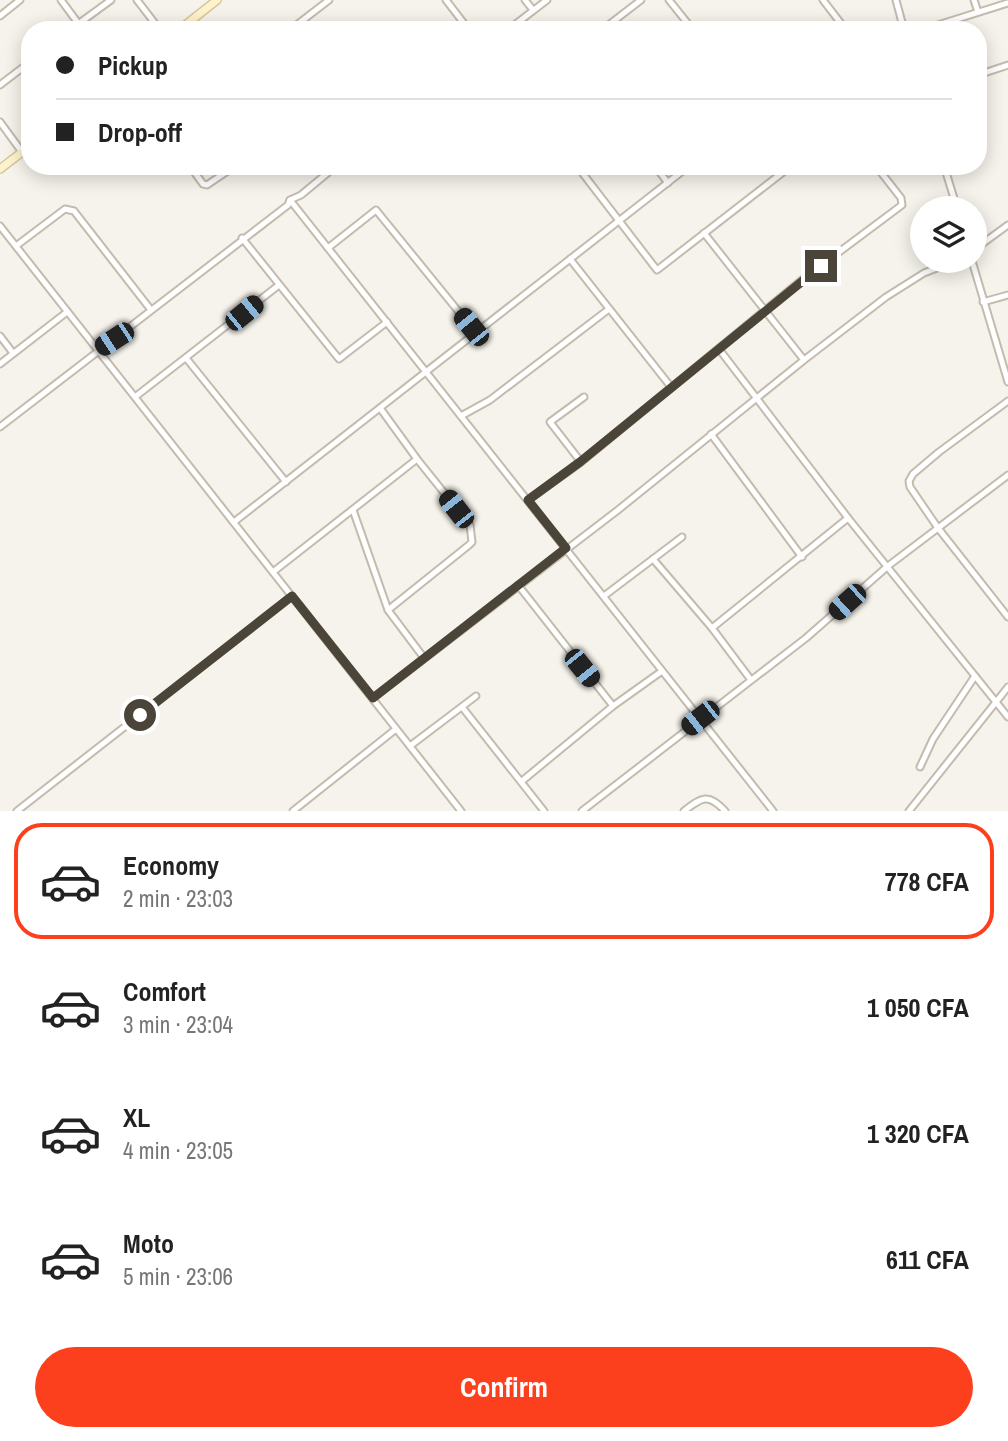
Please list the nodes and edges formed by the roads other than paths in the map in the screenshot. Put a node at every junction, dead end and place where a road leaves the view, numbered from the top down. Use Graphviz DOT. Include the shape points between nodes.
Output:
graph roads {
  1 [pos="20,0"];
  2 [pos="61,0"];
  3 [pos="111,0"];
  4 [pos="137,0"];
  5 [pos="329,0"];
  6 [pos="446,0"];
  7 [pos="525,0"];
  8 [pos="547,0"];
  9 [pos="641,0"];
  10 [pos="669,0"];
  11 [pos="823,0"];
  12 [pos="896,0"];
  13 [pos="974,0"];
  14 [pos="214,1"];
  15 [pos="1008,3"];
  16 [pos="533,10"];
  17 [pos="978,12"];
  18 [pos="0,16"];
  19 [pos="77,21"];
  20 [pos="81,21"];
  21 [pos="153,21"];
  22 [pos="190,21"];
  23 [pos="302,21"];
  24 [pos="462,21"];
  25 [pos="519,21"];
  26 [pos="614,21"];
  27 [pos="685,21"];
  28 [pos="839,21"];
  29 [pos="902,21"];
  30 [pos="950,21"];
  31 [pos="1008,65"];
  32 [pos="21,69"];
  33 [pos="987,72"];
  34 [pos="0,85"];
  35 [pos="0,122"];
  36 [pos="21,151"];
  37 [pos="21,153"];
  38 [pos="0,169"];
  39 [pos="196,175"];
  40 [pos="222,175"];
  41 [pos="325,175"];
  42 [pos="583,175"];
  43 [pos="661,175"];
  44 [pos="677,175"];
  45 [pos="779,175"];
  46 [pos="883,175"];
  47 [pos="947,175"];
  48 [pos="667,183"];
  49 [pos="953,196"];
  50 [pos="290,200"];
  51 [pos="619,221"];
  52 [pos="1008,225"];
  53 [pos="0,226"];
  54 [pos="704,233"];
  55 [pos="242,238"];
  56 [pos="987,240"];
  57 [pos="16,246"];
  58 [pos="328,248"];
  59 [pos="570,259"];
  60 [pos="928,273"];
  61 [pos="975,273"];
  62 [pos="279,285"];
  63 [pos="1008,295"];
  64 [pos="983,302"];
  65 [pos="609,309"];
  66 [pos="151,310"];
  67 [pos="765,310"];
  68 [pos="67,312"];
  69 [pos="387,322"];
  70 [pos="476,333"];
  71 [pos="0,336"];
  72 [pos="719,349"];
  73 [pos="98,350"];
  74 [pos="13,353"];
  75 [pos="186,358"];
  76 [pos="804,360"];
  77 [pos="0,364"];
  78 [pos="426,372"];
  79 [pos="1008,382"];
  80 [pos="671,387"];
  81 [pos="135,397"];
  82 [pos="584,397"];
  83 [pos="757,397"];
  84 [pos="1008,401"];
  85 [pos="380,408"];
  86 [pos="461,416"];
  87 [pos="0,427"];
  88 [pos="711,434"];
  89 [pos="417,459"];
  90 [pos="580,462"];
  91 [pos="1008,475"];
  92 [pos="286,482"];
  93 [pos="528,500"];
  94 [pos="354,510"];
  95 [pos="849,518"];
  96 [pos="234,523"];
  97 [pos="937,528"];
  98 [pos="682,537"];
  99 [pos="566,548"];
  100 [pos="802,556"];
  101 [pos="653,559"];
  102 [pos="888,566"];
  103 [pos="273,572"];
  104 [pos="518,585"];
  105 [pos="292,596"];
  106 [pos="604,596"];
  107 [pos="388,610"];
  108 [pos="1008,617"];
  109 [pos="712,628"];
  110 [pos="424,659"];
  111 [pos="662,671"];
  112 [pos="975,676"];
  113 [pos="751,680"];
  114 [pos="1008,687"];
  115 [pos="476,696"];
  116 [pos="373,698"];
  117 [pos="995,702"];
  118 [pos="613,706"];
  119 [pos="462,707"];
  120 [pos="1008,717"];
  121 [pos="700,718"];
  122 [pos="396,729"];
  123 [pos="410,746"];
  124 [pos="920,767"];
  125 [pos="522,781"];
  126 [pos="17,811"];
  127 [pos="293,811"];
  128 [pos="461,811"];
  129 [pos="544,811"];
  130 [pos="582,811"];
  131 [pos="684,811"];
  132 [pos="725,811"];
  133 [pos="773,811"];
  134 [pos="909,811"];
  1 -- 18 [label="street"];
  2 -- 19 [label="street"];
  3 -- 20 [label="street"];
  4 -- 21 [label="street"];
  5 -- 23 [label="street"];
  6 -- 24 [label="street"];
  7 -- 16 [label="street"];
  8 -- 16 [label="street"];
  9 -- 26 [label="street"];
  10 -- 27 [label="street"];
  11 -- 28 [label="street"];
  12 -- 29 [label="street"];
  13 -- 17 [label="street"];
  14 -- 22 [label="street"];
  15 -- 17 [label="street"];
  16 -- 25 [label="street"];
  17 -- 30 [label="street"];
  31 -- 33 [label="street"];
  32 -- 34 [label="street"];
  35 -- 36 [label="street"];
  37 -- 38 [label="street"];
  39 -- 40 [label="street" via="207,185"];
  41 -- 50 [label="street"];
  42 -- 51 [label="street"];
  43 -- 48 [label="street"];
  44 -- 48 [label="street"];
  45 -- 54 [label="street"];
  46 -- 67 [label="street" via="902,205"];
  47 -- 49 [label="street"];
  48 -- 51 [label="street"];
  50 -- 55 [label="street"];
  50 -- 58 [label="street"];
  51 -- 54 [label="street" via="657,270"];
  51 -- 59 [label="street"];
  52 -- 56 [label="street"];
  53 -- 57 [label="street"];
  54 -- 67 [label="street"];
  55 -- 62 [label="street"];
  55 -- 66 [label="street"];
  57 -- 66 [label="street" via="70,209"];
  57 -- 68 [label="street"];
  58 -- 69 [label="street"];
  58 -- 70 [label="street" via="376,210"];
  59 -- 65 [label="street"];
  59 -- 70 [label="street"];
  60 -- 76 [label="street" via="904,284"];
  61 -- 64 [label="street"];
  62 -- 69 [label="street" via="339,359"];
  62 -- 75 [label="street"];
  63 -- 64 [label="street"];
  64 -- 79 [label="street"];
  65 -- 80 [label="street"];
  65 -- 86 [label="street" via="490,400"];
  66 -- 73 [label="street"];
  67 -- 72 [label="street"];
  67 -- 76 [label="street"];
  68 -- 73 [label="street"];
  68 -- 74 [label="street"];
  69 -- 78 [label="street"];
  70 -- 78 [label="street"];
  71 -- 74 [label="street"];
  72 -- 80 [label="street"];
  72 -- 83 [label="street"];
  73 -- 81 [label="street"];
  73 -- 87 [label="street"];
  74 -- 77 [label="street"];
  75 -- 81 [label="street"];
  75 -- 92 [label="street"];
  76 -- 83 [label="street"];
  78 -- 85 [label="street"];
  78 -- 86 [label="street"];
  80 -- 90 [label="street"];
  81 -- 96 [label="street"];
  82 -- 90 [label="street" via="550,422"];
  83 -- 88 [label="street"];
  83 -- 95 [label="street"];
  84 -- 97 [label="street" via="939,452 909,481"];
  85 -- 89 [label="street"];
  85 -- 92 [label="street"];
  86 -- 93 [label="street"];
  88 -- 99 [label="street"];
  88 -- 100 [label="street"];
  89 -- 94 [label="street"];
  89 -- 107 [label="street" via="470,525 472,542"];
  90 -- 93 [label="street"];
  91 -- 97 [label="street"];
  92 -- 96 [label="street"];
  93 -- 99 [label="street"];
  94 -- 103 [label="street"];
  94 -- 107 [label="street"];
  95 -- 100 [label="street"];
  95 -- 102 [label="street"];
  96 -- 103 [label="street"];
  97 -- 102 [label="street"];
  97 -- 108 [label="street"];
  98 -- 101 [label="street"];
  99 -- 104 [label="street"];
  99 -- 106 [label="street"];
  100 -- 109 [label="street"];
  101 -- 106 [label="street"];
  101 -- 109 [label="street"];
  102 -- 112 [label="street"];
  102 -- 113 [label="street"];
  103 -- 105 [label="street"];
  104 -- 110 [label="street"];
  104 -- 118 [label="street"];
  105 -- 116 [label="street"];
  105 -- 126 [label="street"];
  106 -- 111 [label="street"];
  107 -- 110 [label="street"];
  109 -- 113 [label="street"];
  110 -- 116 [label="street"];
  111 -- 118 [label="street"];
  111 -- 121 [label="street"];
  112 -- 117 [label="street"];
  112 -- 124 [label="street"];
  113 -- 121 [label="street"];
  114 -- 117 [label="street"];
  115 -- 119 [label="street"];
  116 -- 122 [label="street"];
  117 -- 120 [label="street"];
  117 -- 134 [label="street"];
  118 -- 125 [label="street"];
  119 -- 123 [label="street"];
  119 -- 125 [label="street"];
  121 -- 130 [label="street"];
  121 -- 133 [label="street"];
  122 -- 123 [label="street"];
  122 -- 127 [label="street"];
  123 -- 128 [label="street"];
  125 -- 129 [label="street"];
  131 -- 132 [label="street" via="705,798"];
}
